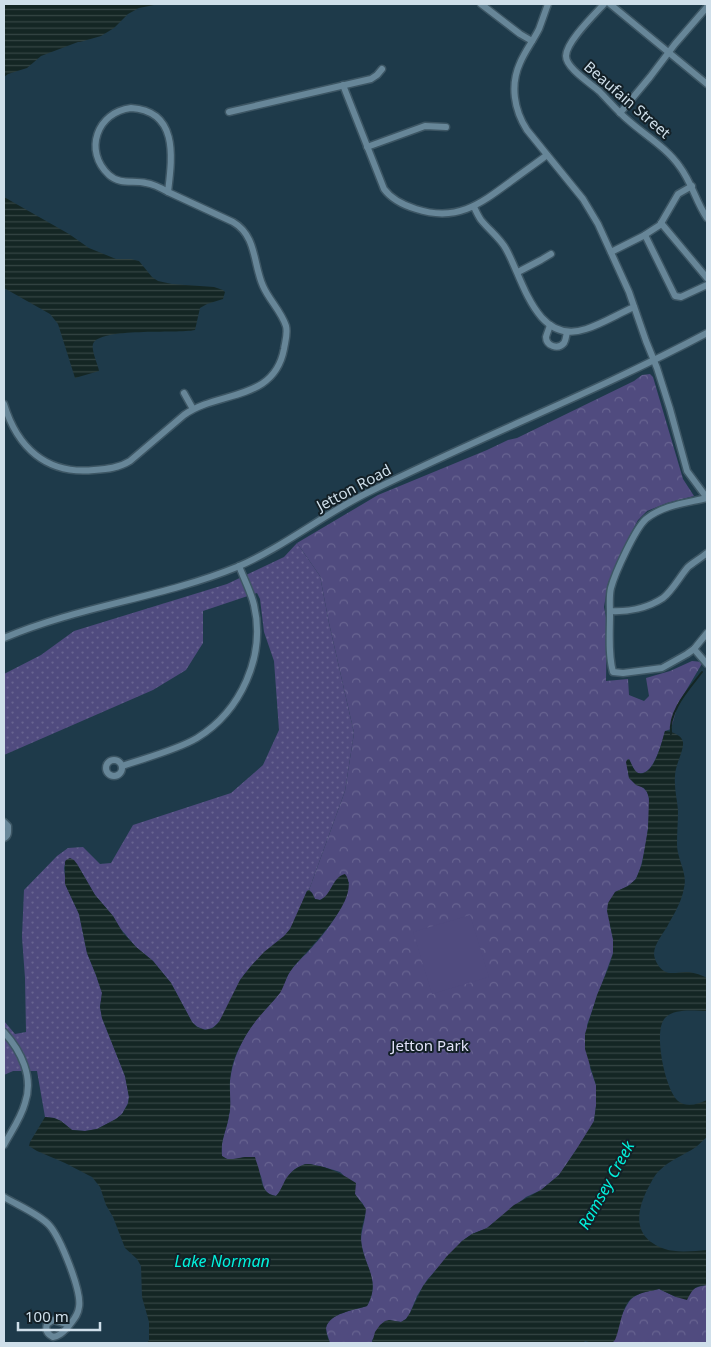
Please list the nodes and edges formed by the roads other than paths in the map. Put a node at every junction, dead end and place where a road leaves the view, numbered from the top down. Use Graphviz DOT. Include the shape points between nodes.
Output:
graph roads {
  1 [pos="481,4"];
  2 [pos="548,4"];
  3 [pos="604,4"];
  4 [pos="610,4"];
  5 [pos="707,7"];
  6 [pos="532,41"];
  7 [pos="669,52"];
  8 [pos="382,69"];
  9 [pos="707,84"];
  10 [pos="343,86"];
  11 [pos="229,112"];
  12 [pos="620,113"];
  13 [pos="446,127"];
  14 [pos="367,147"];
  15 [pos="547,155"];
  16 [pos="692,186"];
  17 [pos="168,192"];
  18 [pos="474,207"];
  19 [pos="707,218"];
  20 [pos="661,223"];
  21 [pos="645,235"];
  22 [pos="611,252"];
  23 [pos="551,254"];
  24 [pos="518,272"];
  25 [pos="707,278"];
  26 [pos="707,285"];
  27 [pos="634,307"];
  28 [pos="550,325"];
  29 [pos="567,332"];
  30 [pos="707,333"];
  31 [pos="653,360"];
  32 [pos="184,393"];
  33 [pos="4,404"];
  34 [pos="193,409"];
  35 [pos="707,498"];
  36 [pos="707,553"];
  37 [pos="238,566"];
  38 [pos="610,611"];
  39 [pos="707,633"];
  40 [pos="4,638"];
  41 [pos="694,649"];
  42 [pos="707,664"];
  43 [pos="122,766"];
  44 [pos="4,822"];
  45 [pos="4,838"];
  46 [pos="4,1032"];
  47 [pos="4,1145"];
  48 [pos="4,1197"];
  49 [pos="69,1325"];
  1 -- 6 [label="street"];
  2 -- 6 [label="street"];
  3 -- 12 [label="street, Beaufain Street" via="571,41 566,59"];
  4 -- 7 [label="street"];
  5 -- 7 [label="street"];
  6 -- 15 [label="street" via="516,77 515,101 522,122"];
  7 -- 9 [label="street"];
  7 -- 12 [label="street"];
  8 -- 10 [label="street" via="371,79"];
  10 -- 11 [label="street"];
  10 -- 14 [label="street"];
  12 -- 16 [label="street, Beaufain Street" via="664,149"];
  13 -- 14 [label="street" via="425,126"];
  14 -- 18 [label="street" via="384,189 399,203 437,214"];
  15 -- 18 [label="street"];
  15 -- 22 [label="street" via="583,199"];
  16 -- 19 [label="street, Beaufain Street"];
  16 -- 20 [label="street" via="678,194"];
  17 -- 17 [label="street" via="171,150 165,125 140,108 125,109 108,118 96,135 98,157 106,171 114,179 147,183"];
  17 -- 34 [label="street" via="243,229 251,241 263,286 286,331 281,361 269,379 251,390"];
  18 -- 24 [label="street" via="481,220 506,247"];
  20 -- 21 [label="street"];
  20 -- 25 [label="street"];
  21 -- 22 [label="street"];
  21 -- 26 [label="street" via="675,296 681,297"];
  22 -- 27 [label="street"];
  23 -- 24 [label="street"];
  24 -- 28 [label="street" via="540,317"];
  27 -- 29 [label="street" via="585,330"];
  27 -- 31 [label="street"];
  28 -- 29 [label="street"];
  28 -- 29 [label="street" via="546,336 551,346 562,345"];
  30 -- 31 [label="street, Jetton Road"];
  31 -- 35 [label="street" via="688,471"];
  31 -- 37 [label="street, Jetton Road" via="369,492"];
  32 -- 34 [label="street"];
  33 -- 34 [label="street" via="11,425 31,451 58,468 76,471 123,465"];
  35 -- 38 [label="street" via="667,507 645,520 615,577"];
  36 -- 38 [label="street" via="688,568 664,597 636,609"];
  37 -- 40 [label="street, Jetton Road" via="188,584 52,620"];
  37 -- 43 [label="street" via="254,605 256,637 249,675 236,702 197,738"];
  38 -- 41 [label="street" via="613,672 662,668"];
  39 -- 41 [label="street"];
  41 -- 42 [label="street"];
  44 -- 45 [label="street" via="8,826"];
  46 -- 47 [label="street" via="22,1058 28,1088 24,1106"];
  48 -- 49 [label="street" via="46,1222 60,1243 79,1296 78,1313"];
}
